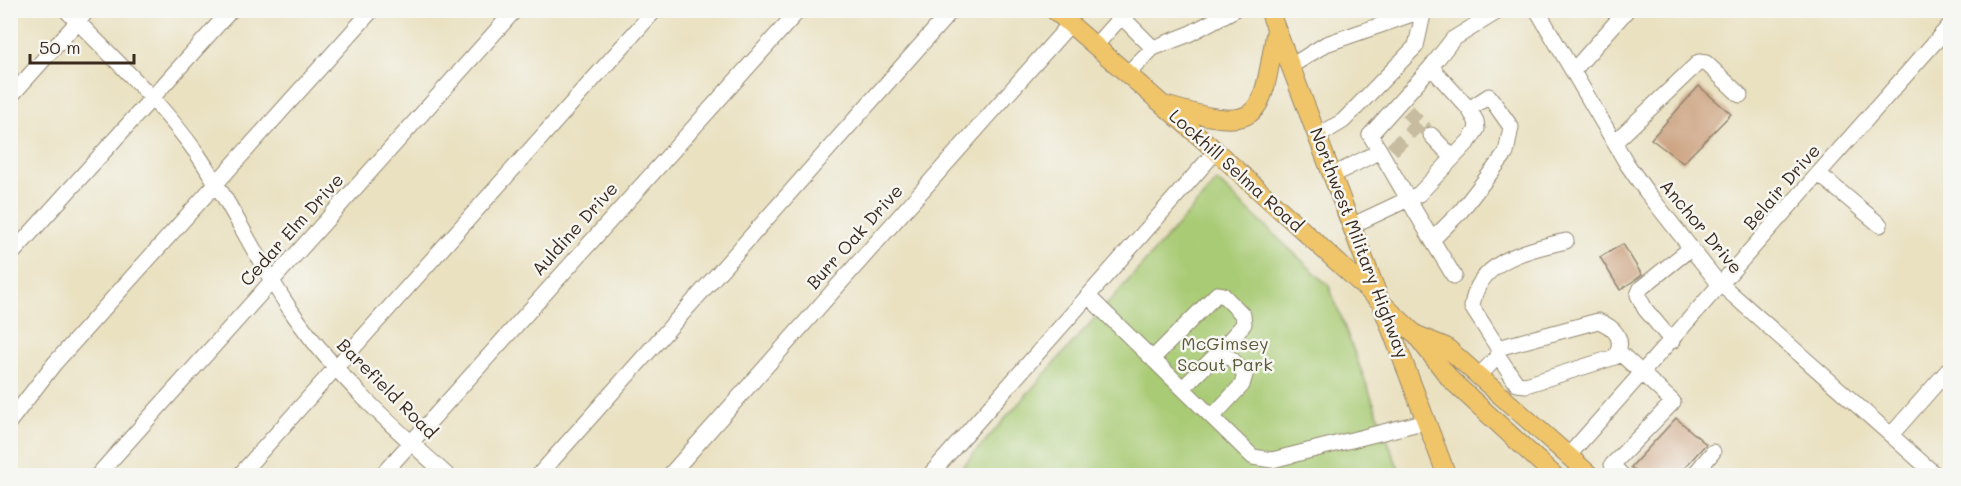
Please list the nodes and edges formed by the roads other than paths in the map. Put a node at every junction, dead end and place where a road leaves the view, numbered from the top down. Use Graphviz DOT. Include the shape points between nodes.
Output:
graph roads {
  1 [pos="66,10"];
  2 [pos="231,10"];
  3 [pos="372,10"];
  4 [pos="515,10"];
  5 [pos="655,10"];
  6 [pos="799,10"];
  7 [pos="952,10"];
  8 [pos="1054,10"];
  9 [pos="1234,10"];
  10 [pos="1424,10"];
  11 [pos="1500,10"];
  12 [pos="1537,10"];
  13 [pos="1627,10"];
  14 [pos="1127,14"];
  15 [pos="1211,15"];
  16 [pos="82,16"];
  17 [pos="1392,16"];
  18 [pos="1273,19"];
  19 [pos="1070,24"];
  20 [pos="1950,25"];
  21 [pos="1095,46"];
  22 [pos="1153,48"];
  23 [pos="1291,66"];
  24 [pos="1431,67"];
  25 [pos="1573,71"];
  26 [pos="1126,74"];
  27 [pos="1740,95"];
  28 [pos="10,97"];
  29 [pos="152,98"];
  30 [pos="1161,104"];
  31 [pos="1469,109"];
  32 [pos="1431,135"];
  33 [pos="1318,136"];
  34 [pos="1615,142"];
  35 [pos="1216,151"];
  36 [pos="1385,153"];
  37 [pos="1453,158"];
  38 [pos="1818,174"];
  39 [pos="1333,175"];
  40 [pos="217,184"];
  41 [pos="1408,200"];
  42 [pos="1353,225"];
  43 [pos="1880,225"];
  44 [pos="1432,240"];
  45 [pos="1566,241"];
  46 [pos="1691,248"];
  47 [pos="10,256"];
  48 [pos="1454,276"];
  49 [pos="272,282"];
  50 [pos="1722,285"];
  51 [pos="1088,296"];
  52 [pos="1383,304"];
  53 [pos="1415,334"];
  54 [pos="1672,341"];
  55 [pos="1498,352"];
  56 [pos="1619,352"];
  57 [pos="1217,354"];
  58 [pos="1153,358"];
  59 [pos="335,368"];
  60 [pos="1950,368"];
  61 [pos="1643,372"];
  62 [pos="1479,376"];
  63 [pos="1184,387"];
  64 [pos="1212,417"];
  65 [pos="10,421"];
  66 [pos="1427,421"];
  67 [pos="1505,429"];
  68 [pos="1892,435"];
  69 [pos="410,442"];
  70 [pos="1713,452"];
  71 [pos="1569,455"];
  72 [pos="98,476"];
  73 [pos="239,476"];
  74 [pos="381,476"];
  75 [pos="448,476"];
  76 [pos="538,476"];
  77 [pos="669,476"];
  78 [pos="929,476"];
  79 [pos="1447,476"];
  80 [pos="1555,476"];
  81 [pos="1591,476"];
  82 [pos="1623,476"];
  83 [pos="1693,476"];
  84 [pos="1937,476"];
  1 -- 16 [label="street, Barefield Road"];
  2 -- 29 [label="street"];
  3 -- 40 [label="street"];
  4 -- 49 [label="street, Cedar Elm Drive"];
  5 -- 59 [label="street"];
  6 -- 69 [label="street, Auldine Drive"];
  7 -- 76 [label="street"];
  8 -- 19 [label="main road, Lockhill Selma Road"];
  9 -- 15 [label="street"];
  10 -- 17 [label="street"];
  10 -- 33 [label="street" via="1416,46 1342,121"];
  11 -- 24 [label="street" via="1453,39"];
  12 -- 25 [label="street, Anchor Drive"];
  13 -- 25 [label="street"];
  14 -- 21 [label="street"];
  14 -- 22 [label="street"];
  15 -- 22 [label="street" via="1187,35"];
  16 -- 28 [label="street"];
  16 -- 29 [label="street, Barefield Road"];
  17 -- 23 [label="street" via="1326,44"];
  18 -- 23 [label="main road, Northwest Military Highway"];
  18 -- 30 [label="main road" via="1266,89 1252,112 1242,118 1220,120"];
  19 -- 21 [label="main road, Lockhill Selma Road"];
  19 -- 77 [label="street, Burr Oak Drive"];
  20 -- 38 [label="street, Belair Drive"];
  21 -- 26 [label="main road, Lockhill Selma Road"];
  22 -- 26 [label="street"];
  23 -- 33 [label="main road, Northwest Military Highway"];
  24 -- 31 [label="street"];
  24 -- 36 [label="street" via="1403,106 1370,135"];
  25 -- 34 [label="street, Anchor Drive"];
  26 -- 30 [label="main road, Lockhill Selma Road"];
  27 -- 34 [label="street" via="1706,63 1699,62"];
  29 -- 40 [label="street, Barefield Road"];
  29 -- 47 [label="street"];
  30 -- 35 [label="main road, Lockhill Selma Road"];
  31 -- 37 [label="street" via="1477,129"];
  31 -- 44 [label="street" via="1489,96 1511,127 1506,153 1461,211"];
  32 -- 37 [label="street"];
  33 -- 39 [label="main road, Northwest Military Highway"];
  34 -- 46 [label="street, Anchor Drive" via="1646,191"];
  35 -- 51 [label="street"];
  35 -- 52 [label="main road, Lockhill Selma Road"];
  36 -- 39 [label="street"];
  36 -- 41 [label="street"];
  37 -- 41 [label="street" via="1419,194"];
  38 -- 43 [label="street"];
  38 -- 50 [label="street, Belair Drive"];
  39 -- 42 [label="main road, Northwest Military Highway"];
  40 -- 49 [label="street, Barefield Road"];
  40 -- 65 [label="street" via="54,364"];
  41 -- 42 [label="street"];
  41 -- 44 [label="street"];
  42 -- 52 [label="main road, Northwest Military Highway"];
  44 -- 48 [label="street"];
  45 -- 55 [label="street" via="1518,253 1477,284 1472,307"];
  46 -- 50 [label="street, Anchor Drive"];
  46 -- 54 [label="street" via="1641,288 1638,295"];
  49 -- 59 [label="street, Barefield Road"];
  49 -- 72 [label="street, Cedar Elm Drive"];
  50 -- 54 [label="street, Belair Drive"];
  50 -- 68 [label="street, Anchor Drive"];
  51 -- 58 [label="street"];
  51 -- 78 [label="street"];
  52 -- 53 [label="main road, Lockhill Selma Road"];
  52 -- 66 [label="main road, Northwest Military Highway"];
  53 -- 62 [label="main road, Lockhill Selma Road" via="1446,347"];
  53 -- 67 [label="main road, Lockhill Selma Road" via="1451,380"];
  54 -- 61 [label="street, Belair Drive"];
  55 -- 56 [label="street" via="1517,384 1526,385 1615,357"];
  55 -- 56 [label="street" via="1598,321 1610,325 1619,336"];
  55 -- 62 [label="street"];
  56 -- 61 [label="street"];
  57 -- 58 [label="street" via="1244,324 1243,315 1217,294"];
  57 -- 63 [label="street"];
  57 -- 64 [label="street" via="1232,359 1245,375 1242,385"];
  58 -- 63 [label="street"];
  59 -- 69 [label="street, Barefield Road"];
  59 -- 73 [label="street"];
  60 -- 68 [label="street"];
  61 -- 71 [label="street, Belair Drive"];
  61 -- 82 [label="street" via="1673,402 1612,465"];
  62 -- 71 [label="main road, Lockhill Selma Road"];
  63 -- 64 [label="street"];
  64 -- 66 [label="street" via="1253,457 1272,460"];
  66 -- 79 [label="main road, Northwest Military Highway"];
  67 -- 71 [label="main road" via="1521,434 1553,457"];
  67 -- 80 [label="main road, Lockhill Selma Road"];
  68 -- 84 [label="street, Anchor Drive"];
  69 -- 74 [label="street, Auldine Drive"];
  69 -- 75 [label="street, Barefield Road"];
  70 -- 83 [label="street"];
  71 -- 81 [label="main road, Lockhill Selma Road"];
}
